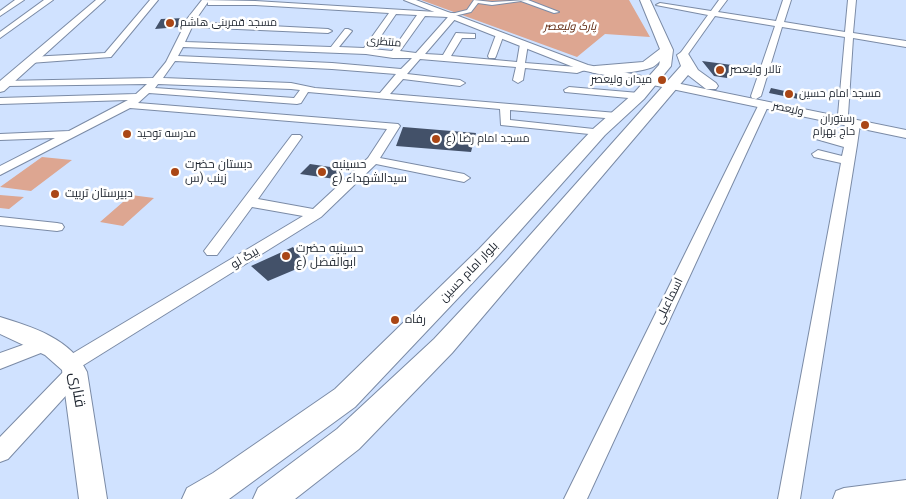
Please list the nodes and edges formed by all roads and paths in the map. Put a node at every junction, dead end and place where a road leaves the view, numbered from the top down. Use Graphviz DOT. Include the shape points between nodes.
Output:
graph roads {
  1 [pos="20,0"];
  2 [pos="49,0"];
  3 [pos="100,0"];
  4 [pos="154,0"];
  5 [pos="308,0"];
  6 [pos="352,0"];
  7 [pos="408,0"];
  8 [pos="477,0"];
  9 [pos="522,0"];
  10 [pos="723,0"];
  11 [pos="787,0"];
  12 [pos="852,0"];
  13 [pos="209,1"];
  14 [pos="256,2"];
  15 [pos="654,2"];
  16 [pos="300,6"];
  17 [pos="390,9"];
  18 [pos="365,10"];
  19 [pos="337,11"];
  20 [pos="242,12"];
  21 [pos="556,12"];
  22 [pos="0,14"];
  23 [pos="288,14"];
  24 [pos="422,14"];
  25 [pos="712,14"];
  26 [pos="451,16"];
  27 [pos="357,19"];
  28 [pos="667,22"];
  29 [pos="187,24"];
  30 [pos="781,24"];
  31 [pos="328,31"];
  32 [pos="348,31"];
  33 [pos="500,34"];
  34 [pos="850,35"];
  35 [pos="0,36"];
  36 [pos="472,40"];
  37 [pos="180,44"];
  38 [pos="524,44"];
  39 [pos="906,44"];
  40 [pos="333,50"];
  41 [pos="366,51"];
  42 [pos="393,54"];
  43 [pos="419,56"];
  44 [pos="492,56"];
  45 [pos="171,58"];
  46 [pos="445,59"];
  47 [pos="30,60"];
  48 [pos="520,66"];
  49 [pos="594,70"];
  50 [pos="665,73"];
  51 [pos="400,74"];
  52 [pos="518,80"];
  53 [pos="158,81"];
  54 [pos="2,82"];
  55 [pos="460,83"];
  56 [pos="306,88"];
  57 [pos="710,89"];
  58 [pos="569,90"];
  59 [pos="143,94"];
  60 [pos="382,97"];
  61 [pos="760,100"];
  62 [pos="0,101"];
  63 [pos="128,105"];
  64 [pos="505,107"];
  65 [pos="360,109"];
  66 [pos="617,116"];
  67 [pos="848,119"];
  68 [pos="906,126"];
  69 [pos="599,132"];
  70 [pos="72,134"];
  71 [pos="906,134"];
  72 [pos="0,137"];
  73 [pos="296,137"];
  74 [pos="820,137"];
  75 [pos="850,153"];
  76 [pos="818,154"];
  77 [pos="373,160"];
  78 [pos="0,171"];
  79 [pos="464,178"];
  80 [pos="249,202"];
  81 [pos="316,214"];
  82 [pos="0,221"];
  83 [pos="57,227"];
  84 [pos="212,251"];
  85 [pos="487,254"];
  86 [pos="515,266"];
  87 [pos="0,324"];
  88 [pos="45,344"];
  89 [pos="0,361"];
  90 [pos="74,367"];
  91 [pos="0,452"];
  92 [pos="906,491"];
  93 [pos="93,499"];
  94 [pos="198,499"];
  95 [pos="269,499"];
  96 [pos="574,499"];
  97 [pos="789,499"];
  98 [pos="844,499"];
  1 -- 22 [label="street"];
  2 -- 35 [label="street"];
  3 -- 47 [label="street"];
  4 -- 47 [label="street" via="108,55"];
  5 -- 16 [label="street"];
  6 -- 19 [label="street"];
  7 -- 26 [label="street, ولیعصر"];
  8 -- 9 [label="street" via="492,4"];
  8 -- 26 [label="street" via="469,11"];
  9 -- 21 [label="street"];
  10 -- 25 [label="street"];
  11 -- 30 [label="street, اسماعیلی"];
  12 -- 34 [label="street"];
  13 -- 14 [label="street"];
  13 -- 29 [label="street"];
  14 -- 16 [label="street"];
  14 -- 20 [label="street"];
  15 -- 25 [label="street"];
  15 -- 28 [label="main road"];
  15 -- 50 [label="main road"];
  16 -- 19 [label="street"];
  16 -- 23 [label="street"];
  17 -- 18 [label="street"];
  17 -- 24 [label="street"];
  17 -- 41 [label="street"];
  18 -- 19 [label="street"];
  18 -- 27 [label="street"];
  24 -- 26 [label="street"];
  24 -- 42 [label="street"];
  25 -- 30 [label="street"];
  25 -- 50 [label="street"];
  26 -- 33 [label="street, ولیعصر"];
  26 -- 43 [label="street"];
  29 -- 31 [label="street"];
  29 -- 37 [label="street"];
  30 -- 34 [label="street"];
  30 -- 61 [label="street, اسماعیلی"];
  32 -- 40 [label="street"];
  33 -- 38 [label="street, ولیعصر"];
  33 -- 44 [label="street"];
  34 -- 39 [label="street"];
  34 -- 67 [label="street"];
  36 -- 46 [label="street" via="457,39"];
  37 -- 40 [label="street, منتظری"];
  37 -- 45 [label="street"];
  38 -- 48 [label="street"];
  38 -- 49 [label="street, ولیعصر"];
  40 -- 41 [label="street, منتظری"];
  41 -- 42 [label="street, منتظری"];
  42 -- 43 [label="street, منتظری"];
  43 -- 46 [label="street, منتظری"];
  43 -- 51 [label="street"];
  45 -- 51 [label="street" via="332,66"];
  45 -- 53 [label="street"];
  46 -- 48 [label="street, منتظری"];
  47 -- 54 [label="street"];
  48 -- 49 [label="street, منتظری"];
  48 -- 52 [label="street"];
  49 -- 50 [label="main road"];
  49 -- 50 [label="street, ولیعصر"];
  49 -- 50 [label="main road" via="647,65"];
  50 -- 57 [label="street, ولیعصر"];
  50 -- 57 [label="main road" via="694,74"];
  50 -- 58 [label="street"];
  50 -- 66 [label="main road, بلوار امام حسین"];
  50 -- 86 [label="main road"];
  51 -- 55 [label="street"];
  51 -- 60 [label="street"];
  53 -- 54 [label="street"];
  53 -- 56 [label="street"];
  53 -- 59 [label="street"];
  56 -- 59 [label="street" via="297,101"];
  56 -- 65 [label="street"];
  57 -- 61 [label="street, ولیعصر"];
  59 -- 62 [label="street"];
  59 -- 63 [label="street"];
  60 -- 64 [label="street"];
  60 -- 65 [label="street"];
  61 -- 67 [label="street, ولیعصر"];
  61 -- 96 [label="street, اسماعیلی"];
  63 -- 65 [label="street"];
  63 -- 70 [label="street"];
  64 -- 66 [label="street"];
  64 -- 69 [label="street" via="505,123"];
  65 -- 77 [label="street, بیگ لو" via="394,126"];
  66 -- 69 [label="main road, بلوار امام حسین"];
  67 -- 68 [label="street, ولیعصر"];
  67 -- 71 [label="street, ولیعصر"];
  67 -- 75 [label="street"];
  69 -- 85 [label="main road, بلوار امام حسین"];
  70 -- 72 [label="street"];
  70 -- 78 [label="street"];
  73 -- 80 [label="street"];
  74 -- 75 [label="street"];
  75 -- 76 [label="street"];
  75 -- 97 [label="street"];
  77 -- 79 [label="street"];
  77 -- 81 [label="street, بیگ لو"];
  80 -- 81 [label="street"];
  80 -- 84 [label="street"];
  81 -- 90 [label="street, بیگ لو"];
  82 -- 83 [label="street"];
  85 -- 86 [label="main road"];
  85 -- 94 [label="main road, بلوار امام حسین" via="345,398"];
  86 -- 95 [label="main road" via="443,346 348,439"];
  87 -- 88 [label="street, قناری"];
  88 -- 89 [label="street"];
  88 -- 90 [label="street, قناری"];
  90 -- 91 [label="street, بیگ لو"];
  90 -- 93 [label="street, قناری"];
  92 -- 98 [label="street"];
}
